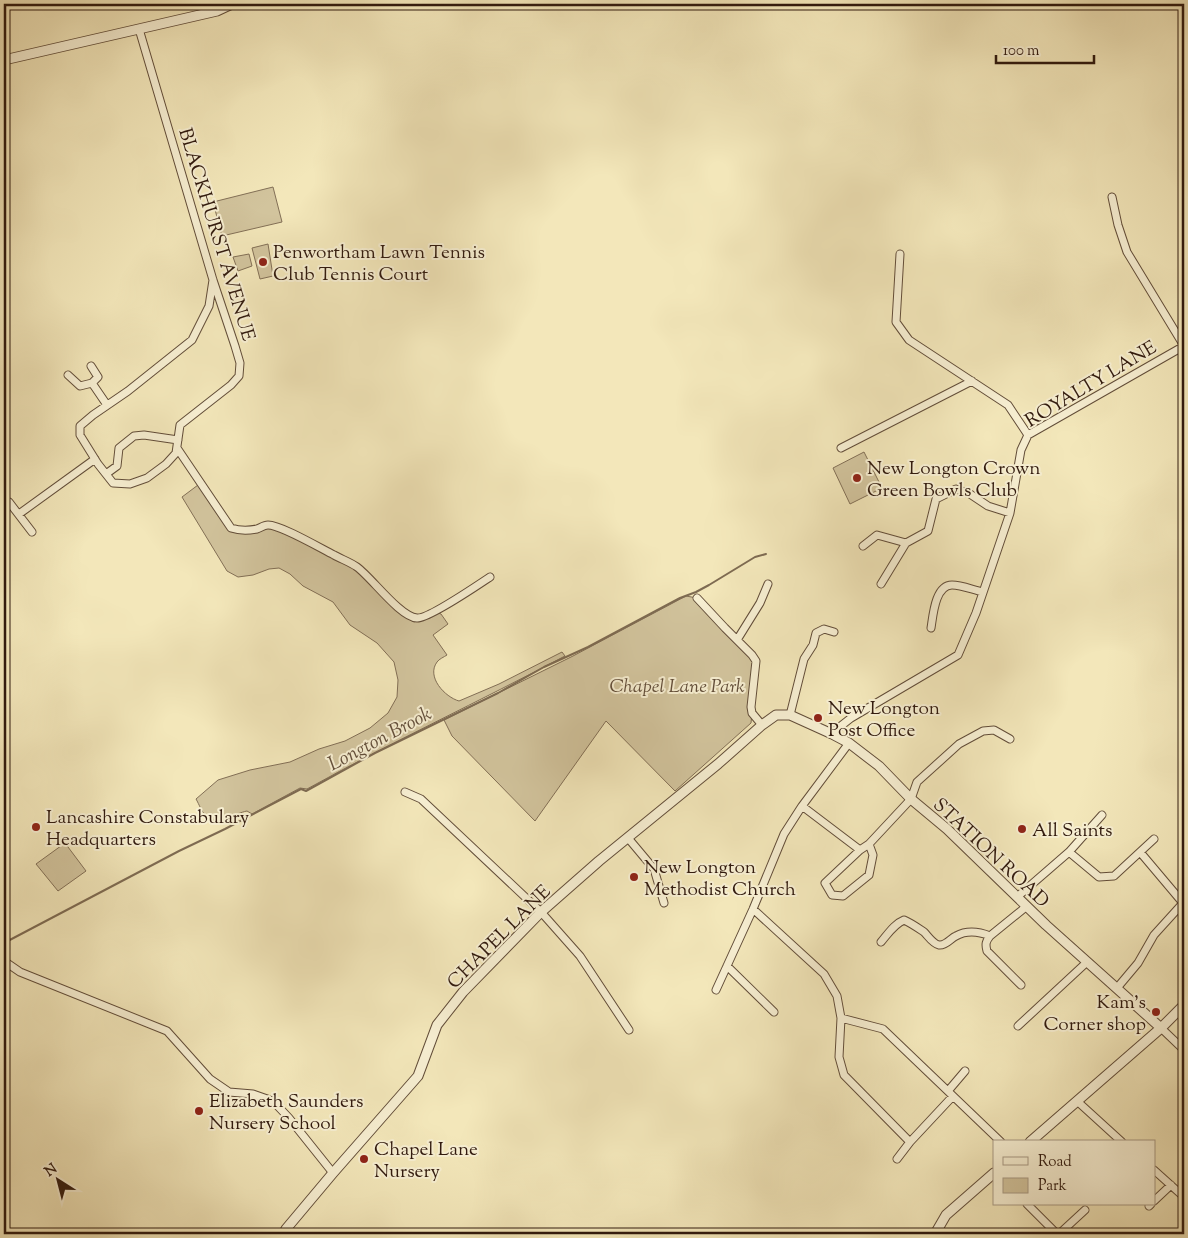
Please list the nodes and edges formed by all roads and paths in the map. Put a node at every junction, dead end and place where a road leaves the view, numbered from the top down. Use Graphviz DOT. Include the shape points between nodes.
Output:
graph roads {
  1 [pos="232,4"];
  2 [pos="140,29"];
  3 [pos="4,60"];
  4 [pos="1112,197"];
  5 [pos="900,254"];
  6 [pos="213,280"];
  7 [pos="1184,346"];
  8 [pos="91,366"];
  9 [pos="68,375"];
  10 [pos="972,381"];
  11 [pos="92,383"];
  12 [pos="107,405"];
  13 [pos="1028,434"];
  14 [pos="178,440"];
  15 [pos="176,448"];
  16 [pos="841,448"];
  17 [pos="95,459"];
  18 [pos="106,474"];
  19 [pos="9,502"];
  20 [pos="1010,513"];
  21 [pos="19,514"];
  22 [pos="32,532"];
  23 [pos="906,543"];
  24 [pos="863,546"];
  25 [pos="490,577"];
  26 [pos="768,584"];
  27 [pos="881,584"];
  28 [pos="983,592"];
  29 [pos="698,598"];
  30 [pos="931,628"];
  31 [pos="834,632"];
  32 [pos="737,640"];
  33 [pos="790,715"];
  34 [pos="762,725"];
  35 [pos="832,734"];
  36 [pos="1010,739"];
  37 [pos="849,742"];
  38 [pos="406,792"];
  39 [pos="911,799"];
  40 [pos="802,806"];
  41 [pos="1102,815"];
  42 [pos="628,838"];
  43 [pos="1154,839"];
  44 [pos="869,844"];
  45 [pos="860,850"];
  46 [pos="1069,852"];
  47 [pos="1140,852"];
  48 [pos="1017,897"];
  49 [pos="664,904"];
  50 [pos="1027,906"];
  51 [pos="753,909"];
  52 [pos="541,912"];
  53 [pos="990,936"];
  54 [pos="881,942"];
  55 [pos="4,961"];
  56 [pos="1087,962"];
  57 [pos="727,966"];
  58 [pos="1021,985"];
  59 [pos="1117,988"];
  60 [pos="716,990"];
  61 [pos="1184,1005"];
  62 [pos="774,1012"];
  63 [pos="841,1018"];
  64 [pos="1018,1026"];
  65 [pos="1160,1028"];
  66 [pos="629,1030"];
  67 [pos="1184,1050"];
  68 [pos="965,1071"];
  69 [pos="951,1094"];
  70 [pos="1077,1101"];
  71 [pos="1000,1140"];
  72 [pos="1032,1140"];
  73 [pos="1120,1140"];
  74 [pos="910,1142"];
  75 [pos="897,1159"];
  76 [pos="1156,1172"];
  77 [pos="333,1173"];
  78 [pos="993,1174"];
  79 [pos="1171,1185"];
  80 [pos="1184,1197"];
  81 [pos="1156,1199"];
  82 [pos="1029,1206"];
  83 [pos="1084,1210"];
  84 [pos="1051,1228"];
  85 [pos="284,1234"];
  86 [pos="935,1234"];
  87 [pos="1044,1234"];
  88 [pos="1058,1234"];
  1 -- 2 [label="street" via="217,11"];
  2 -- 3 [label="street"];
  2 -- 6 [label="street, BLACKHURST AVENUE"];
  4 -- 7 [label="street" via="1126,252"];
  5 -- 10 [label="street" via="896,322 909,340"];
  6 -- 12 [label="street" via="209,306 192,340"];
  6 -- 14 [label="street, BLACKHURST AVENUE" via="240,363 239,376 224,392 180,425"];
  7 -- 13 [label="street, ROYALTY LANE"];
  8 -- 11 [label="street" via="98,377"];
  9 -- 11 [label="street" via="80,386"];
  10 -- 13 [label="street" via="1008,405"];
  10 -- 16 [label="street"];
  11 -- 12 [label="street"];
  12 -- 17 [label="street" via="80,426 80,435"];
  13 -- 20 [label="street, ROYALTY LANE" via="1021,450"];
  14 -- 15 [label="street"];
  14 -- 18 [label="street" via="134,436 119,448 117,466"];
  15 -- 18 [label="street" via="176,453 166,464 147,478 130,484 113,483"];
  15 -- 25 [label="street" via="231,528 240,531 267,525 284,529 357,567 398,608 412,617 421,618"];
  17 -- 18 [label="street"];
  17 -- 21 [label="street"];
  19 -- 21 [label="street"];
  20 -- 23 [label="street" via="988,506 956,489 936,499 928,531"];
  20 -- 28 [label="street, ROYALTY LANE"];
  21 -- 22 [label="street"];
  23 -- 24 [label="street" via="877,535"];
  23 -- 27 [label="street"];
  26 -- 32 [label="street"];
  28 -- 30 [label="street" via="948,585 941,590"];
  28 -- 35 [label="street, ROYALTY LANE" via="958,655 851,718"];
  29 -- 32 [label="street"];
  31 -- 33 [label="street" via="824,629 816,633 804,659"];
  32 -- 34 [label="street" via="756,661 751,707"];
  33 -- 34 [label="street, CHAPEL LANE" via="776,715"];
  33 -- 35 [label="street, STATION ROAD"];
  34 -- 42 [label="street, CHAPEL LANE"];
  35 -- 37 [label="street, STATION ROAD"];
  36 -- 39 [label="street" via="994,730 983,731 960,744 917,782"];
  37 -- 39 [label="street, STATION ROAD" via="879,766"];
  37 -- 40 [label="street"];
  38 -- 52 [label="street" via="421,799"];
  39 -- 44 [label="street"];
  39 -- 48 [label="street, STATION ROAD"];
  40 -- 45 [label="street"];
  40 -- 51 [label="street" via="784,834"];
  41 -- 46 [label="street"];
  42 -- 49 [label="street" via="654,869"];
  42 -- 52 [label="street, CHAPEL LANE"];
  43 -- 47 [label="street"];
  44 -- 45 [label="street"];
  44 -- 45 [label="street" via="874,855 869,875 843,896 832,896 825,883"];
  46 -- 47 [label="street" via="1098,878 1114,876"];
  46 -- 48 [label="street"];
  47 -- 59 [label="street" via="1183,903 1154,935 1138,963"];
  48 -- 50 [label="street, STATION ROAD"];
  50 -- 53 [label="street"];
  50 -- 56 [label="street, STATION ROAD"];
  51 -- 57 [label="street"];
  51 -- 63 [label="street" via="824,974 837,996"];
  52 -- 66 [label="street" via="580,956"];
  52 -- 77 [label="street, CHAPEL LANE" via="463,992 437,1025 418,1076"];
  53 -- 54 [label="street" via="980,932 964,933 940,945 901,920"];
  53 -- 58 [label="street" via="986,941 987,951"];
  55 -- 77 [label="street" via="20,972 167,1031 210,1079 230,1092 253,1094 273,1101"];
  56 -- 59 [label="street, STATION ROAD"];
  56 -- 64 [label="street"];
  57 -- 60 [label="street"];
  57 -- 62 [label="street"];
  59 -- 65 [label="street, STATION ROAD"];
  61 -- 65 [label="street"];
  63 -- 69 [label="street" via="883,1029"];
  63 -- 74 [label="street" via="839,1057 844,1075"];
  65 -- 67 [label="street"];
  65 -- 70 [label="street"];
  68 -- 69 [label="street"];
  69 -- 71 [label="street"];
  69 -- 74 [label="street"];
  70 -- 72 [label="street"];
  70 -- 73 [label="street"];
  74 -- 75 [label="street"];
  76 -- 79 [label="street"];
  77 -- 85 [label="street, CHAPEL LANE"];
  78 -- 86 [label="street" via="946,1215"];
  79 -- 80 [label="street"];
  79 -- 81 [label="street"];
  82 -- 84 [label="street"];
  83 -- 88 [label="street"];
  84 -- 87 [label="street"];
  84 -- 88 [label="street"];
}
